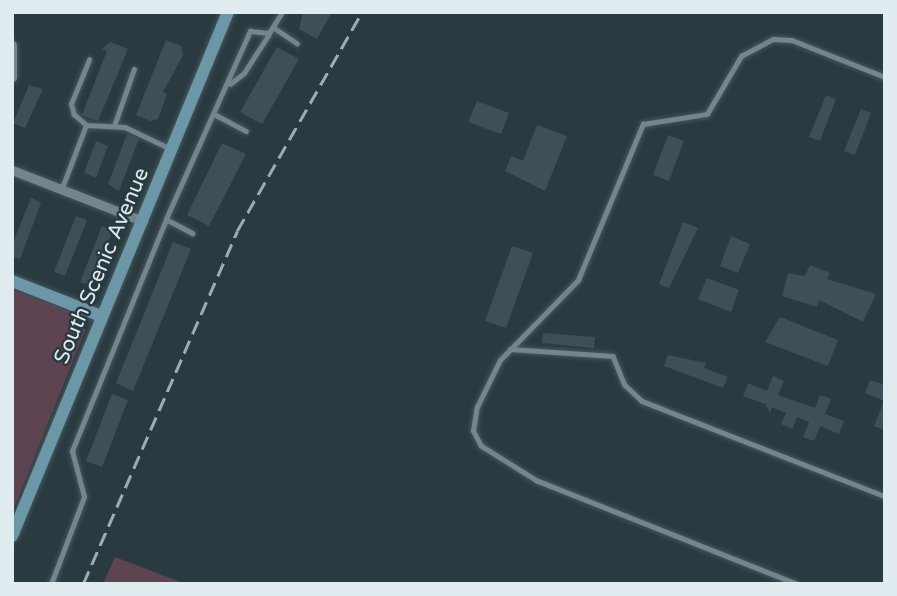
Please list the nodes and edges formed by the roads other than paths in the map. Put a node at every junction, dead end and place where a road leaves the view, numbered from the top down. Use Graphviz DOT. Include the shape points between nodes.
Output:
graph roads {
  1 [pos="228,12"];
  2 [pos="282,12"];
  3 [pos="273,27"];
  4 [pos="269,33"];
  5 [pos="297,43"];
  6 [pos="12,45"];
  7 [pos="89,60"];
  8 [pos="134,69"];
  9 [pos="12,77"];
  10 [pos="885,77"];
  11 [pos="229,84"];
  12 [pos="216,115"];
  13 [pos="86,125"];
  14 [pos="114,126"];
  15 [pos="246,131"];
  16 [pos="172,149"];
  17 [pos="12,170"];
  18 [pos="61,189"];
  19 [pos="166,219"];
  20 [pos="143,220"];
  21 [pos="192,233"];
  22 [pos="12,281"];
  23 [pos="101,316"];
  24 [pos="509,349"];
  25 [pos="885,496"];
  26 [pos="12,536"];
  27 [pos="51,584"];
  28 [pos="796,584"];
  1 -- 16 [label="main road, South Scenic Avenue"];
  2 -- 3 [label="lane"];
  3 -- 4 [label="lane"];
  3 -- 5 [label="lane"];
  4 -- 11 [label="lane" via="244,74"];
  4 -- 11 [label="lane" via="250,32"];
  6 -- 9 [label="street"];
  7 -- 13 [label="lane" via="71,104 74,115"];
  8 -- 14 [label="lane"];
  10 -- 24 [label="lane" via="792,40 773,39 741,55 708,114 643,124 578,279"];
  11 -- 12 [label="lane"];
  12 -- 15 [label="lane"];
  12 -- 19 [label="lane"];
  13 -- 14 [label="lane"];
  13 -- 18 [label="lane"];
  14 -- 16 [label="lane"];
  16 -- 20 [label="main road, South Scenic Avenue"];
  17 -- 18 [label="street"];
  18 -- 20 [label="street"];
  19 -- 21 [label="lane"];
  19 -- 27 [label="lane" via="72,451 85,492"];
  20 -- 23 [label="main road, South Scenic Avenue"];
  22 -- 23 [label="main road"];
  23 -- 26 [label="main road, South Scenic Avenue"];
  24 -- 25 [label="lane" via="613,356 625,385 642,401"];
  24 -- 28 [label="lane" via="477,408 473,431 481,446 558,491"];
}
